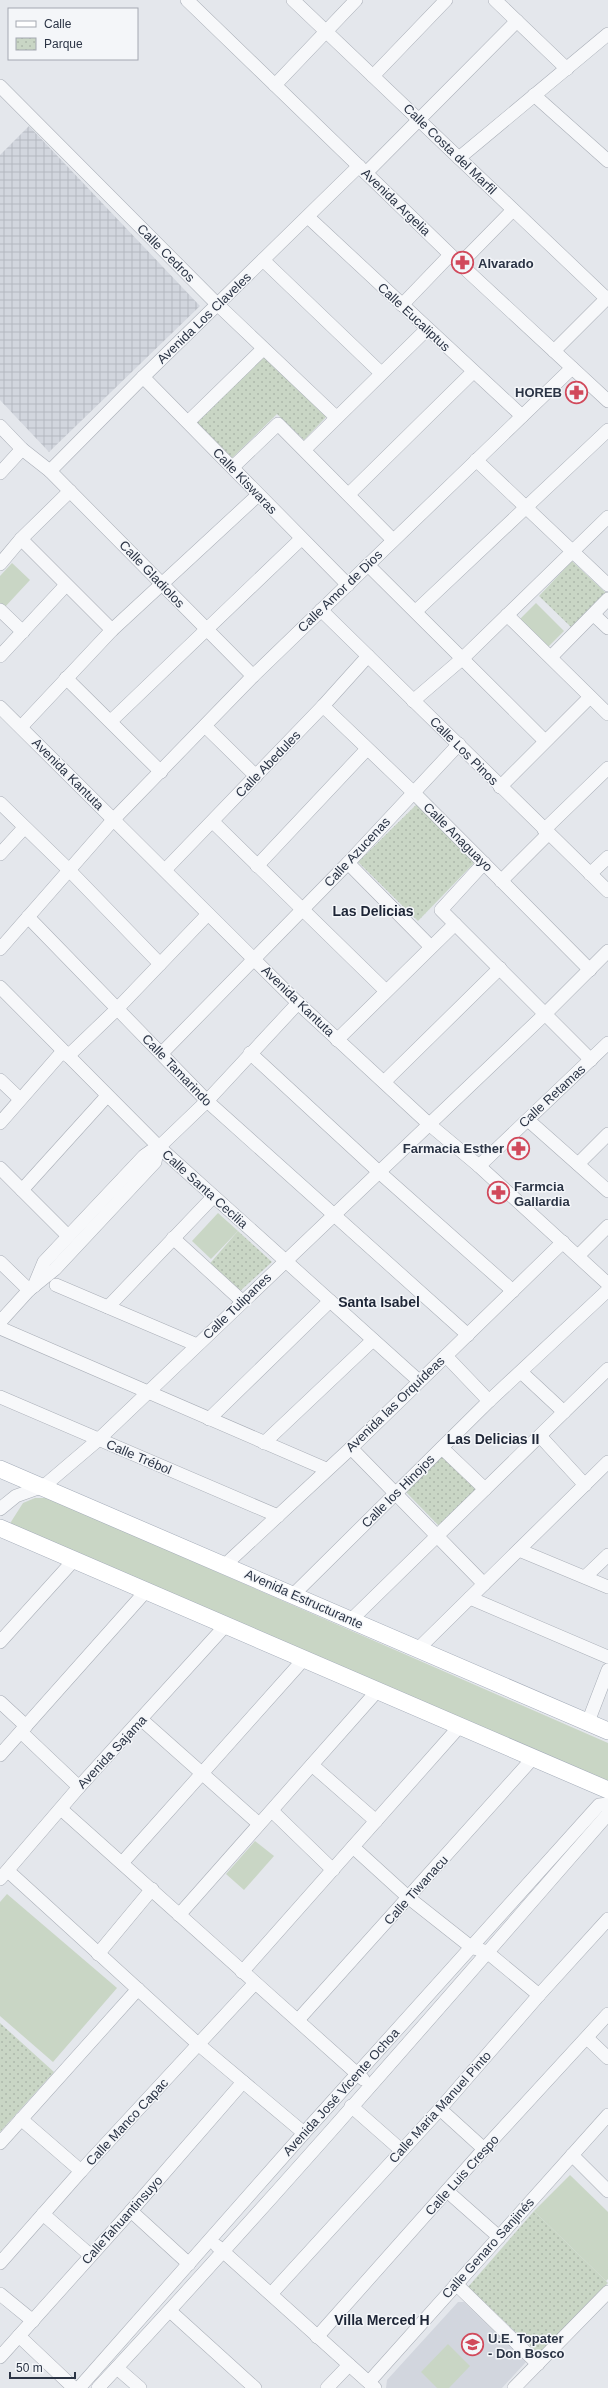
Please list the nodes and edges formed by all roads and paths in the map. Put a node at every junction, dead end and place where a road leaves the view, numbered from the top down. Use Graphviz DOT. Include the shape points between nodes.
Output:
graph roads {
  1 [pos="187,0"];
  2 [pos="293,0"];
  3 [pos="356,0"];
  4 [pos="446,0"];
  5 [pos="502,2"];
  6 [pos="518,22"];
  7 [pos="325,31"];
  8 [pos="608,34"];
  9 [pos="567,69"];
  10 [pos="373,76"];
  11 [pos="275,85"];
  12 [pos="0,86"];
  13 [pos="534,95"];
  14 [pos="420,120"];
  15 [pos="459,158"];
  16 [pos="608,161"];
  17 [pos="363,170"];
  18 [pos="513,210"];
  19 [pos="308,217"];
  20 [pos="450,255"];
  21 [pos="263,260"];
  22 [pos="460,264"];
  23 [pos="607,298"];
  24 [pos="217,304"];
  25 [pos="402,305"];
  26 [pos="427,329"];
  27 [pos="264,349"];
  28 [pos="554,351"];
  29 [pos="572,368"];
  30 [pos="473,372"];
  31 [pos="381,373"];
  32 [pos="143,377"];
  33 [pos="606,395"];
  34 [pos="522,416"];
  35 [pos="336,418"];
  36 [pos="188,422"];
  37 [pos="0,426"];
  38 [pos="608,430"];
  39 [pos="22,449"];
  40 [pos="305,449"];
  41 [pos="476,460"];
  42 [pos="233,467"];
  43 [pos="50,471"];
  44 [pos="0,473"];
  45 [pos="70,491"];
  46 [pos="349,494"];
  47 [pos="258,495"];
  48 [pos="527,508"];
  49 [pos="608,518"];
  50 [pos="301,538"];
  51 [pos="21,539"];
  52 [pos="393,540"];
  53 [pos="572,552"];
  54 [pos="0,564"];
  55 [pos="368,565"];
  56 [pos="66,585"];
  57 [pos="163,585"];
  58 [pos="608,585"];
  59 [pos="348,586"];
  60 [pos="608,599"];
  61 [pos="0,610"];
  62 [pos="321,610"];
  63 [pos="416,611"];
  64 [pos="594,615"];
  65 [pos="507,616"];
  66 [pos="608,628"];
  67 [pos="112,630"];
  68 [pos="207,631"];
  69 [pos="23,632"];
  70 [pos="0,656"];
  71 [pos="368,656"];
  72 [pos="551,657"];
  73 [pos="463,658"];
  74 [pos="253,676"];
  75 [pos="66,678"];
  76 [pos="590,697"];
  77 [pos="413,700"];
  78 [pos="323,706"];
  79 [pos="0,707"];
  80 [pos="608,714"];
  81 [pos="111,721"];
  82 [pos="205,726"];
  83 [pos="22,727"];
  84 [pos="545,741"];
  85 [pos="459,744"];
  86 [pos="368,749"];
  87 [pos="608,768"];
  88 [pos="161,772"];
  89 [pos="256,776"];
  90 [pos="500,787"];
  91 [pos="413,792"];
  92 [pos="0,802"];
  93 [pos="113,820"];
  94 [pos="213,822"];
  95 [pos="24,828"];
  96 [pos="546,832"];
  97 [pos="0,854"];
  98 [pos="608,857"];
  99 [pos="348,863"];
  100 [pos="484,863"];
  101 [pos="257,866"];
  102 [pos="166,870"];
  103 [pos="70,871"];
  104 [pos="590,874"];
  105 [pos="501,881"];
  106 [pos="608,891"];
  107 [pos="302,910"];
  108 [pos="208,914"];
  109 [pos="28,917"];
  110 [pos="455,924"];
  111 [pos="431,947"];
  112 [pos="0,949"];
  113 [pos="608,951"];
  114 [pos="255,959"];
  115 [pos="160,964"];
  116 [pos="500,968"];
  117 [pos="590,970"];
  118 [pos="0,987"];
  119 [pos="386,991"];
  120 [pos="298,1003"];
  121 [pos="117,1009"];
  122 [pos="545,1014"];
  123 [pos="337,1040"];
  124 [pos="608,1043"];
  125 [pos="162,1053"];
  126 [pos="250,1053"];
  127 [pos="66,1054"];
  128 [pos="591,1060"];
  129 [pos="0,1080"];
  130 [pos="384,1082"];
  131 [pos="107,1096"];
  132 [pos="20,1099"];
  133 [pos="207,1101"];
  134 [pos="528,1120"];
  135 [pos="0,1123"];
  136 [pos="430,1125"];
  137 [pos="608,1134"];
  138 [pos="158,1149"];
  139 [pos="578,1164"];
  140 [pos="479,1166"];
  141 [pos="0,1168"];
  142 [pos="379,1172"];
  143 [pos="22,1190"];
  144 [pos="608,1191"];
  145 [pos="213,1197"];
  146 [pos="333,1214"];
  147 [pos="608,1226"];
  148 [pos="68,1236"];
  149 [pos="173,1238"];
  150 [pos="563,1242"];
  151 [pos="578,1256"];
  152 [pos="285,1261"];
  153 [pos="0,1262"];
  154 [pos="608,1284"];
  155 [pos="56,1285"];
  156 [pos="31,1288"];
  157 [pos="608,1290"];
  158 [pos="513,1291"];
  159 [pos="330,1301"];
  160 [pos="242,1302"];
  161 [pos="108,1307"];
  162 [pos="0,1322"];
  163 [pos="0,1328"];
  164 [pos="468,1335"];
  165 [pos="373,1340"];
  166 [pos="197,1344"];
  167 [pos="446,1356"];
  168 [pos="608,1369"];
  169 [pos="521,1372"];
  170 [pos="419,1381"];
  171 [pos="148,1391"];
  172 [pos="0,1398"];
  173 [pos="489,1401"];
  174 [pos="564,1412"];
  175 [pos="210,1420"];
  176 [pos="540,1436"];
  177 [pos="98,1440"];
  178 [pos="264,1443"];
  179 [pos="351,1448"];
  180 [pos="442,1448"];
  181 [pos="608,1462"];
  182 [pos="0,1469"];
  183 [pos="326,1470"];
  184 [pos="585,1485"];
  185 [pos="44,1486"];
  186 [pos="485,1489"];
  187 [pos="394,1494"];
  188 [pos="0,1509"];
  189 [pos="278,1516"];
  190 [pos="0,1528"];
  191 [pos="436,1535"];
  192 [pos="519,1550"];
  193 [pos="608,1555"];
  194 [pos="74,1560"];
  195 [pos="226,1564"];
  196 [pos="585,1577"];
  197 [pos="484,1584"];
  198 [pos="608,1586"];
  199 [pos="146,1591"];
  200 [pos="294,1594"];
  201 [pos="470,1598"];
  202 [pos="351,1620"];
  203 [pos="226,1625"];
  204 [pos="0,1642"];
  205 [pos="418,1649"];
  206 [pos="608,1658"];
  207 [pos="304,1659"];
  208 [pos="608,1670"];
  209 [pos="378,1690"];
  210 [pos="0,1702"];
  211 [pos="142,1720"];
  212 [pos="588,1722"];
  213 [pos="460,1727"];
  214 [pos="23,1729"];
  215 [pos="608,1731"];
  216 [pos="0,1755"];
  217 [pos="533,1758"];
  218 [pos="312,1765"];
  219 [pos="200,1774"];
  220 [pos="80,1787"];
  221 [pos="608,1790"];
  222 [pos="608,1804"];
  223 [pos="61,1809"];
  224 [pos="272,1811"];
  225 [pos="608,1814"];
  226 [pos="376,1821"];
  227 [pos="259,1824"];
  228 [pos="353,1847"];
  229 [pos="122,1863"];
  230 [pos="332,1870"];
  231 [pos="4,1875"];
  232 [pos="152,1889"];
  233 [pos="409,1898"];
  234 [pos="179,1915"];
  235 [pos="608,1919"];
  236 [pos="471,1947"];
  237 [pos="487,1952"];
  238 [pos="98,1954"];
  239 [pos="242,1972"];
  240 [pos="255,1983"];
  241 [pos="138,1988"];
  242 [pos="539,1995"];
  243 [pos="608,2014"];
  244 [pos="298,2020"];
  245 [pos="587,2038"];
  246 [pos="198,2044"];
  247 [pos="608,2058"];
  248 [pos="357,2074"];
  249 [pos="244,2082"];
  250 [pos="370,2086"];
  251 [pos="351,2106"];
  252 [pos="440,2109"];
  253 [pos="608,2115"];
  254 [pos="21,2119"];
  255 [pos="304,2133"];
  256 [pos="0,2143"];
  257 [pos="484,2149"];
  258 [pos="401,2150"];
  259 [pos="572,2155"];
  260 [pos="81,2171"];
  261 [pos="447,2191"];
  262 [pos="608,2191"];
  263 [pos="131,2211"];
  264 [pos="43,2214"];
  265 [pos="499,2237"];
  266 [pos="211,2241"];
  267 [pos="222,2251"];
  268 [pos="90,2255"];
  269 [pos="0,2263"];
  270 [pos="189,2264"];
  271 [pos="456,2284"];
  272 [pos="608,2292"];
  273 [pos="0,2294"];
  274 [pos="271,2294"];
  275 [pos="170,2311"];
  276 [pos="32,2321"];
  277 [pos="19,2336"];
  278 [pos="317,2336"];
  279 [pos="0,2357"];
  280 [pos="538,2364"];
  281 [pos="349,2365"];
  282 [pos="117,2368"];
  283 [pos="372,2385"];
  284 [pos="74,2388"];
  285 [pos="79,2388"];
  286 [pos="98,2388"];
  287 [pos="140,2388"];
  288 [pos="255,2388"];
  289 [pos="327,2388"];
  290 [pos="514,2388"];
  1 -- 11 [label="street, Avenida Argelia"];
  2 -- 7 [label="street, Calle Costa del Marfil"];
  3 -- 7 [label="street"];
  4 -- 10 [label="street"];
  5 -- 6 [label="street"];
  6 -- 9 [label="street"];
  6 -- 14 [label="street, Avenida Los Claveles"];
  7 -- 10 [label="street, Calle Costa del Marfil"];
  7 -- 11 [label="street"];
  8 -- 9 [label="street"];
  9 -- 13 [label="street"];
  10 -- 14 [label="street, Calle Costa del Marfil"];
  11 -- 17 [label="street, Avenida Argelia"];
  12 -- 24 [label="street, Calle Cedros"];
  13 -- 15 [label="street"];
  13 -- 16 [label="street"];
  14 -- 15 [label="street, Calle Costa del Marfil"];
  14 -- 17 [label="street, Avenida Los Claveles"];
  15 -- 18 [label="street, Calle Costa del Marfil"];
  17 -- 19 [label="street, Avenida Los Claveles"];
  17 -- 20 [label="street, Avenida Argelia"];
  18 -- 22 [label="street"];
  18 -- 23 [label="street, Calle Costa del Marfil"];
  19 -- 21 [label="street, Avenida Los Claveles"];
  19 -- 25 [label="street, Calle Eucaliptus"];
  20 -- 22 [label="street, Avenida Argelia"];
  20 -- 25 [label="street"];
  21 -- 24 [label="street, Avenida Los Claveles"];
  21 -- 31 [label="street"];
  22 -- 28 [label="street, Avenida Argelia"];
  23 -- 28 [label="street"];
  24 -- 27 [label="street, Calle Cedros"];
  24 -- 32 [label="street, Avenida Los Claveles"];
  25 -- 26 [label="street, Calle Eucaliptus"];
  26 -- 30 [label="street, Calle Eucaliptus"];
  26 -- 31 [label="street"];
  27 -- 35 [label="street, Calle Cedros"];
  27 -- 36 [label="street"];
  28 -- 29 [label="street, Avenida Argelia"];
  29 -- 33 [label="street, Avenida Argelia"];
  29 -- 34 [label="street, Calle Amor de Dios"];
  30 -- 34 [label="street, Calle Eucaliptus"];
  30 -- 46 [label="street"];
  31 -- 35 [label="street"];
  32 -- 36 [label="street, Calle Kiswaras"];
  32 -- 43 [label="street, Avenida Los Claveles"];
  34 -- 41 [label="street, Calle Amor de Dios"];
  35 -- 40 [label="street"];
  36 -- 42 [label="street, Calle Kiswaras"];
  37 -- 39 [label="street, Calle Gladiolos"];
  38 -- 48 [label="street"];
  39 -- 43 [label="street, Calle Gladiolos"];
  39 -- 44 [label="street"];
  40 -- 42 [label="street" via="278,424"];
  40 -- 46 [label="street"];
  41 -- 48 [label="street"];
  41 -- 52 [label="street, Calle Amor de Dios"];
  42 -- 47 [label="street, Calle Kiswaras"];
  43 -- 45 [label="street, Calle Gladiolos"];
  45 -- 51 [label="street"];
  45 -- 57 [label="street, Calle Gladiolos"];
  46 -- 52 [label="street"];
  47 -- 50 [label="street, Calle Kiswaras"];
  47 -- 57 [label="street"];
  48 -- 53 [label="street"];
  48 -- 63 [label="street"];
  49 -- 53 [label="street"];
  50 -- 59 [label="street, Calle Kiswaras"];
  50 -- 68 [label="street"];
  51 -- 54 [label="street"];
  51 -- 56 [label="street"];
  52 -- 55 [label="street, Calle Amor de Dios"];
  53 -- 58 [label="street"];
  53 -- 65 [label="street"];
  55 -- 59 [label="street, Calle Amor de Dios"];
  55 -- 63 [label="street"];
  56 -- 67 [label="street"];
  56 -- 69 [label="street"];
  57 -- 67 [label="street"];
  57 -- 68 [label="street, Calle Gladiolos"];
  59 -- 62 [label="street, Calle Amor de Dios"];
  60 -- 64 [label="street"];
  61 -- 69 [label="street"];
  62 -- 71 [label="street, Calle Los Pinos"];
  62 -- 74 [label="street, Calle Amor de Dios"];
  63 -- 73 [label="street"];
  64 -- 66 [label="street"];
  64 -- 72 [label="street"];
  65 -- 72 [label="street"];
  65 -- 73 [label="street"];
  67 -- 75 [label="street"];
  68 -- 74 [label="street, Calle Gladiolos"];
  68 -- 81 [label="street"];
  69 -- 70 [label="street"];
  71 -- 77 [label="street, Calle Los Pinos"];
  71 -- 78 [label="street, Calle Abedules"];
  72 -- 76 [label="street"];
  73 -- 77 [label="street"];
  73 -- 84 [label="street"];
  74 -- 82 [label="street, Calle Amor de Dios"];
  75 -- 81 [label="street"];
  75 -- 83 [label="street"];
  76 -- 80 [label="street"];
  76 -- 84 [label="street"];
  77 -- 85 [label="street, Calle Los Pinos"];
  78 -- 86 [label="street, Calle Anaguayo"];
  78 -- 89 [label="street, Calle Abedules"];
  79 -- 83 [label="street, Avenida Kantuta"];
  81 -- 88 [label="street"];
  82 -- 88 [label="street, Calle Amor de Dios"];
  82 -- 89 [label="street"];
  83 -- 93 [label="street, Avenida Kantuta"];
  84 -- 90 [label="street"];
  85 -- 90 [label="street, Calle Los Pinos"];
  85 -- 91 [label="street, Calle Azucenas"];
  86 -- 91 [label="street, Calle Anaguayo"];
  86 -- 101 [label="street"];
  87 -- 96 [label="street"];
  88 -- 93 [label="street, Calle Amor de Dios"];
  89 -- 94 [label="street, Calle Abedules"];
  90 -- 96 [label="street, Calle Los Pinos"];
  91 -- 99 [label="street, Calle Azucenas"];
  91 -- 100 [label="street, Calle Anaguayo"];
  92 -- 95 [label="street"];
  93 -- 102 [label="street, Avenida Kantuta"];
  93 -- 103 [label="street, Calle Amor de Dios"];
  94 -- 101 [label="street"];
  94 -- 102 [label="street, Calle Abedules"];
  95 -- 97 [label="street"];
  95 -- 103 [label="street"];
  96 -- 104 [label="street, Calle Los Pinos"];
  96 -- 105 [label="street"];
  98 -- 104 [label="street"];
  99 -- 107 [label="street, Calle Azucenas"];
  99 -- 111 [label="street"];
  100 -- 105 [label="street, Calle Anaguayo"];
  100 -- 110 [label="street" via="441,910"];
  101 -- 107 [label="street"];
  102 -- 108 [label="street, Avenida Kantuta"];
  103 -- 109 [label="street, Calle Amor de Dios"];
  103 -- 115 [label="street"];
  104 -- 106 [label="street, Calle Los Pinos"];
  105 -- 117 [label="street, Calle Anaguayo"];
  107 -- 114 [label="street, Calle Azucenas"];
  107 -- 119 [label="street"];
  108 -- 114 [label="street, Avenida Kantuta"];
  108 -- 115 [label="street"];
  109 -- 112 [label="street, Calle Amor de Dios"];
  109 -- 121 [label="street, Calle Tamarindo"];
  110 -- 111 [label="street"];
  110 -- 116 [label="street"];
  111 -- 119 [label="street"];
  113 -- 117 [label="street, Calle Tulipanes"];
  114 -- 120 [label="street, Avenida Kantuta"];
  114 -- 125 [label="street, Calle Azucenas"];
  115 -- 121 [label="street"];
  116 -- 122 [label="street"];
  116 -- 130 [label="street"];
  117 -- 122 [label="street, Calle Tulipanes"];
  118 -- 127 [label="street, Calle Santa Cecilia"];
  119 -- 123 [label="street"];
  120 -- 123 [label="street, Avenida Kantuta"];
  120 -- 126 [label="street"];
  121 -- 125 [label="street, Calle Tamarindo"];
  121 -- 127 [label="street"];
  122 -- 128 [label="street"];
  122 -- 136 [label="street, Calle Tulipanes"];
  123 -- 130 [label="street, Avenida Kantuta"];
  124 -- 128 [label="street, Calle Retamas"];
  125 -- 133 [label="street, Calle Tamarindo"];
  126 -- 133 [label="street"];
  126 -- 142 [label="street"];
  127 -- 131 [label="street, Calle Santa Cecilia"];
  127 -- 132 [label="street"];
  128 -- 134 [label="street, Calle Retamas"];
  129 -- 132 [label="street"];
  130 -- 136 [label="street, Avenida Kantuta"];
  131 -- 138 [label="street, Calle Santa Cecilia"];
  131 -- 143 [label="street"];
  132 -- 135 [label="street"];
  133 -- 138 [label="street"];
  133 -- 146 [label="street, Calle Tamarindo"];
  134 -- 139 [label="street"];
  134 -- 140 [label="street, Calle Retamas"];
  136 -- 140 [label="street, Avenida Kantuta"];
  136 -- 142 [label="street, Calle Tulipanes"];
  137 -- 139 [label="street"];
  138 -- 145 [label="street, Calle Santa Cecilia"];
  138 -- 148 [label="street" via="147,1153"];
  138 -- 156 [label="street" via="155,1162 55,1269"];
  139 -- 144 [label="street"];
  140 -- 150 [label="street, Avenida Kantuta"];
  141 -- 143 [label="street"];
  142 -- 146 [label="street, Calle Tulipanes"];
  142 -- 158 [label="street"];
  143 -- 148 [label="street"];
  145 -- 149 [label="street"];
  145 -- 152 [label="street, Calle Santa Cecilia"];
  146 -- 152 [label="street, Calle Tulipanes"];
  146 -- 164 [label="street, Calle Tamarindo"];
  147 -- 151 [label="street"];
  148 -- 156 [label="street" via="44,1262"];
  149 -- 160 [label="street"];
  149 -- 161 [label="street"];
  150 -- 151 [label="street, Avenida Kantuta"];
  150 -- 158 [label="street, Avenida las Orquídeas"];
  151 -- 154 [label="street, Avenida Kantuta"];
  152 -- 159 [label="street, Calle Santa Cecilia"];
  152 -- 160 [label="street, Calle Tulipanes"];
  153 -- 156 [label="street"];
  155 -- 161 [label="street"];
  156 -- 162 [label="street"];
  157 -- 169 [label="street, Calle los Hinojos"];
  158 -- 164 [label="street, Avenida las Orquídeas"];
  159 -- 165 [label="street, Calle Santa Cecilia"];
  159 -- 175 [label="street"];
  160 -- 166 [label="street, Calle Tulipanes"];
  161 -- 166 [label="street"];
  163 -- 171 [label="street"];
  164 -- 167 [label="street, Avenida las Orquídeas"];
  165 -- 170 [label="street, Calle Santa Cecilia"];
  165 -- 178 [label="street"];
  166 -- 171 [label="street, Calle Tulipanes"];
  167 -- 170 [label="street, Avenida las Orquídeas"];
  167 -- 173 [label="street"];
  168 -- 174 [label="street"];
  169 -- 173 [label="street, Calle los Hinojos"];
  169 -- 174 [label="street"];
  170 -- 179 [label="street, Avenida las Orquídeas"];
  171 -- 175 [label="street"];
  171 -- 177 [label="street, Calle Tulipanes"];
  172 -- 177 [label="street, Calle Trébol"];
  173 -- 180 [label="street, Calle los Hinojos"];
  174 -- 176 [label="street"];
  175 -- 178 [label="street"];
  176 -- 184 [label="street"];
  176 -- 186 [label="street"];
  177 -- 185 [label="street, Calle Tulipanes"];
  177 -- 189 [label="street, Calle Trébol"];
  178 -- 183 [label="street"];
  179 -- 183 [label="street, Avenida las Orquídeas"];
  179 -- 187 [label="street"];
  180 -- 186 [label="street"];
  180 -- 187 [label="street, Calle los Hinojos"];
  181 -- 184 [label="street"];
  182 -- 185 [label="main road, Avenida Estructurante"];
  183 -- 189 [label="street, Avenida las Orquídeas"];
  184 -- 192 [label="street"];
  185 -- 188 [label="street" via="16,1496"];
  185 -- 195 [label="main road, Avenida Estructurante"];
  186 -- 191 [label="street"];
  187 -- 191 [label="street"];
  187 -- 200 [label="street, Calle los Hinojos"];
  189 -- 195 [label="street, Avenida las Orquídeas"];
  190 -- 194 [label="main road"];
  191 -- 197 [label="street"];
  191 -- 202 [label="street"];
  192 -- 196 [label="street"];
  192 -- 197 [label="street"];
  193 -- 196 [label="street"];
  194 -- 199 [label="main road"];
  194 -- 204 [label="street"];
  195 -- 200 [label="main road, Avenida Estructurante"];
  196 -- 198 [label="street"];
  197 -- 201 [label="street"];
  199 -- 203 [label="main road"];
  199 -- 214 [label="street"];
  200 -- 202 [label="main road, Avenida Estructurante"];
  201 -- 205 [label="street"];
  201 -- 206 [label="street"];
  202 -- 205 [label="main road, Avenida Estructurante"];
  203 -- 207 [label="main road"];
  203 -- 211 [label="street, Avenida Sajama"];
  205 -- 212 [label="main road, Avenida Estructurante"];
  207 -- 209 [label="main road"];
  207 -- 219 [label="street"];
  208 -- 212 [label="street"];
  209 -- 213 [label="main road"];
  209 -- 218 [label="street"];
  210 -- 214 [label="street"];
  211 -- 219 [label="street"];
  211 -- 220 [label="street, Avenida Sajama"];
  212 -- 215 [label="main road, Avenida Estructurante"];
  213 -- 217 [label="main road"];
  213 -- 226 [label="street"];
  214 -- 216 [label="street"];
  214 -- 220 [label="street"];
  217 -- 221 [label="main road"];
  217 -- 233 [label="street, Calle Tiwanacu"];
  218 -- 224 [label="street"];
  218 -- 226 [label="street"];
  219 -- 227 [label="street"];
  219 -- 229 [label="street"];
  220 -- 223 [label="street, Avenida Sajama"];
  222 -- 236 [label="street, Avenida José Vicente Ochoa" via="599,1805"];
  223 -- 229 [label="street"];
  223 -- 231 [label="street, Avenida Sajama"];
  224 -- 227 [label="street"];
  224 -- 230 [label="street"];
  225 -- 237 [label="street"];
  226 -- 228 [label="street"];
  227 -- 234 [label="street"];
  228 -- 230 [label="street"];
  228 -- 233 [label="street"];
  229 -- 232 [label="street"];
  230 -- 239 [label="street"];
  231 -- 238 [label="street"];
  232 -- 234 [label="street"];
  232 -- 238 [label="street"];
  233 -- 236 [label="street"];
  233 -- 244 [label="street, Calle Tiwanacu"];
  234 -- 239 [label="street"];
  235 -- 242 [label="street, Calle Maria Manuel Pinto"];
  236 -- 237 [label="street"];
  236 -- 248 [label="street, Avenida José Vicente Ochoa"];
  237 -- 242 [label="street"];
  237 -- 250 [label="street"];
  238 -- 241 [label="street"];
  239 -- 240 [label="street"];
  240 -- 244 [label="street"];
  240 -- 246 [label="street, Calle Manco Capac"];
  241 -- 246 [label="street"];
  241 -- 254 [label="street"];
  242 -- 252 [label="street, Calle Maria Manuel Pinto"];
  243 -- 245 [label="street, Calle Luis Crespo"];
  244 -- 248 [label="street"];
  245 -- 247 [label="street"];
  245 -- 257 [label="street, Calle Luis Crespo"];
  246 -- 249 [label="street"];
  246 -- 260 [label="street, Calle Manco Capac"];
  248 -- 250 [label="street"];
  248 -- 255 [label="street, Avenida José Vicente Ochoa"];
  249 -- 255 [label="street"];
  249 -- 263 [label="street, CalleTahuantinsuyo"];
  250 -- 251 [label="street"];
  251 -- 258 [label="street"];
  251 -- 267 [label="street"];
  252 -- 257 [label="street"];
  252 -- 258 [label="street, Calle Maria Manuel Pinto"];
  253 -- 259 [label="street, Calle Genaro Sanjinés"];
  254 -- 256 [label="street"];
  254 -- 260 [label="street"];
  255 -- 266 [label="street, Avenida José Vicente Ochoa"];
  257 -- 261 [label="street, Calle Luis Crespo"];
  258 -- 274 [label="street, Calle Maria Manuel Pinto"];
  259 -- 262 [label="street"];
  259 -- 265 [label="street, Calle Genaro Sanjinés"];
  260 -- 264 [label="street, Calle Manco Capac"];
  261 -- 265 [label="street"];
  261 -- 278 [label="street, Calle Luis Crespo"];
  263 -- 268 [label="street, CalleTahuantinsuyo"];
  263 -- 270 [label="street"];
  264 -- 268 [label="street"];
  264 -- 269 [label="street, Calle Manco Capac"];
  265 -- 271 [label="street, Calle Genaro Sanjinés"];
  266 -- 267 [label="street"];
  266 -- 270 [label="street, Avenida José Vicente Ochoa"];
  267 -- 274 [label="street"];
  267 -- 275 [label="street"];
  268 -- 276 [label="street, CalleTahuantinsuyo"];
  270 -- 285 [label="street, Avenida José Vicente Ochoa"];
  271 -- 280 [label="street"];
  271 -- 283 [label="street, Calle Genaro Sanjinés"];
  272 -- 280 [label="street"];
  273 -- 276 [label="street"];
  274 -- 278 [label="street"];
  275 -- 282 [label="street"];
  275 -- 288 [label="street"];
  276 -- 277 [label="street, CalleTahuantinsuyo"];
  277 -- 279 [label="street, CalleTahuantinsuyo"];
  277 -- 284 [label="street"];
  278 -- 281 [label="street"];
  280 -- 290 [label="street"];
  281 -- 283 [label="street"];
  281 -- 289 [label="street"];
  282 -- 286 [label="street"];
  282 -- 287 [label="street"];
}
